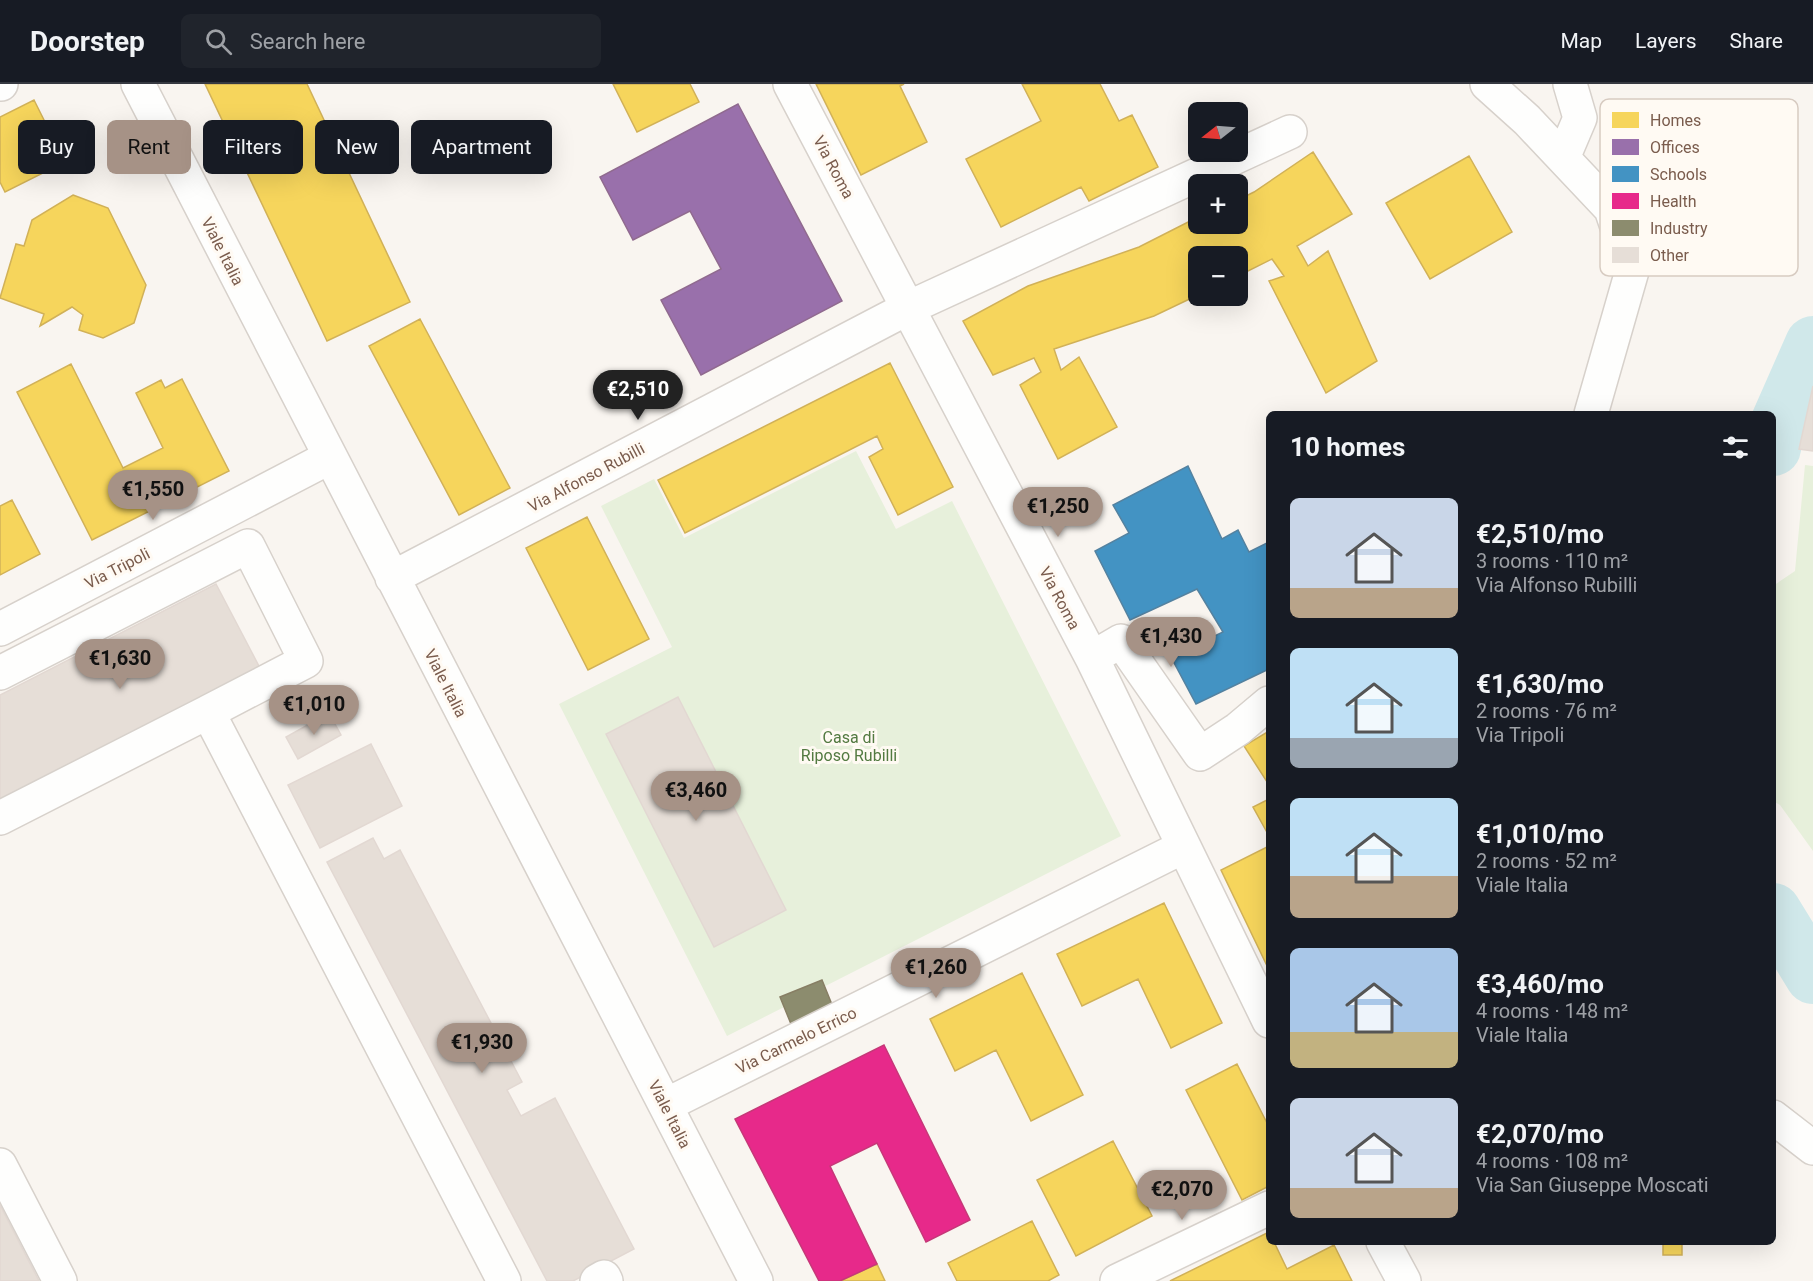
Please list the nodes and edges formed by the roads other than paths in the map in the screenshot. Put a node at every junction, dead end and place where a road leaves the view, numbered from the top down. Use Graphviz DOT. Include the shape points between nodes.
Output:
graph roads {
  1 [pos="138,84"];
  2 [pos="790,84"];
  3 [pos="1487,84"];
  4 [pos="1570,84"];
  5 [pos="1290,132"];
  6 [pos="1563,158"];
  7 [pos="1600,197"];
  8 [pos="1631,276"];
  9 [pos="908,308"];
  10 [pos="1592,411"];
  11 [pos="330,458"];
  12 [pos="392,578"];
  13 [pos="0,629"];
  14 [pos="1092,658"];
  15 [pos="0,673"];
  16 [pos="1266,706"];
  17 [pos="208,712"];
  18 [pos="0,818"];
  19 [pos="1183,847"];
  20 [pos="1266,1015"];
  21 [pos="666,1105"];
  22 [pos="1776,1120"];
  23 [pos="1813,1148"];
  24 [pos="0,1165"];
  25 [pos="1266,1209"];
  26 [pos="1385,1245"];
  27 [pos="60,1281"];
  28 [pos="504,1281"];
  29 [pos="597,1281"];
  30 [pos="606,1281"];
  31 [pos="756,1281"];
  32 [pos="1117,1281"];
  33 [pos="1404,1281"];
  1 -- 11 [label="street, Viale Italia"];
  2 -- 9 [label="street, Via Roma"];
  3 -- 6 [label="street"];
  4 -- 6 [label="street" via="1580,118"];
  5 -- 9 [label="street, Via Alfonso Rubilli"];
  6 -- 7 [label="street"];
  8 -- 10 [label="street"];
  9 -- 12 [label="street, Via Alfonso Rubilli"];
  9 -- 14 [label="street, Via Roma"];
  11 -- 12 [label="street, Viale Italia"];
  11 -- 13 [label="street, Via Tripoli"];
  12 -- 21 [label="street, Viale Italia"];
  14 -- 16 [label="street" via="1121,641 1200,754"];
  14 -- 19 [label="street, Via Roma"];
  15 -- 17 [label="street" via="248,546 306,661"];
  17 -- 18 [label="street"];
  17 -- 28 [label="street"];
  19 -- 20 [label="street, Via Roma"];
  19 -- 21 [label="street, Via Carmelo Errico"];
  21 -- 31 [label="street, Viale Italia"];
  22 -- 23 [label="street"];
  24 -- 27 [label="street"];
  25 -- 32 [label="street"];
  26 -- 33 [label="street"];
  29 -- 30 [label="street" via="604,1277"];
}
